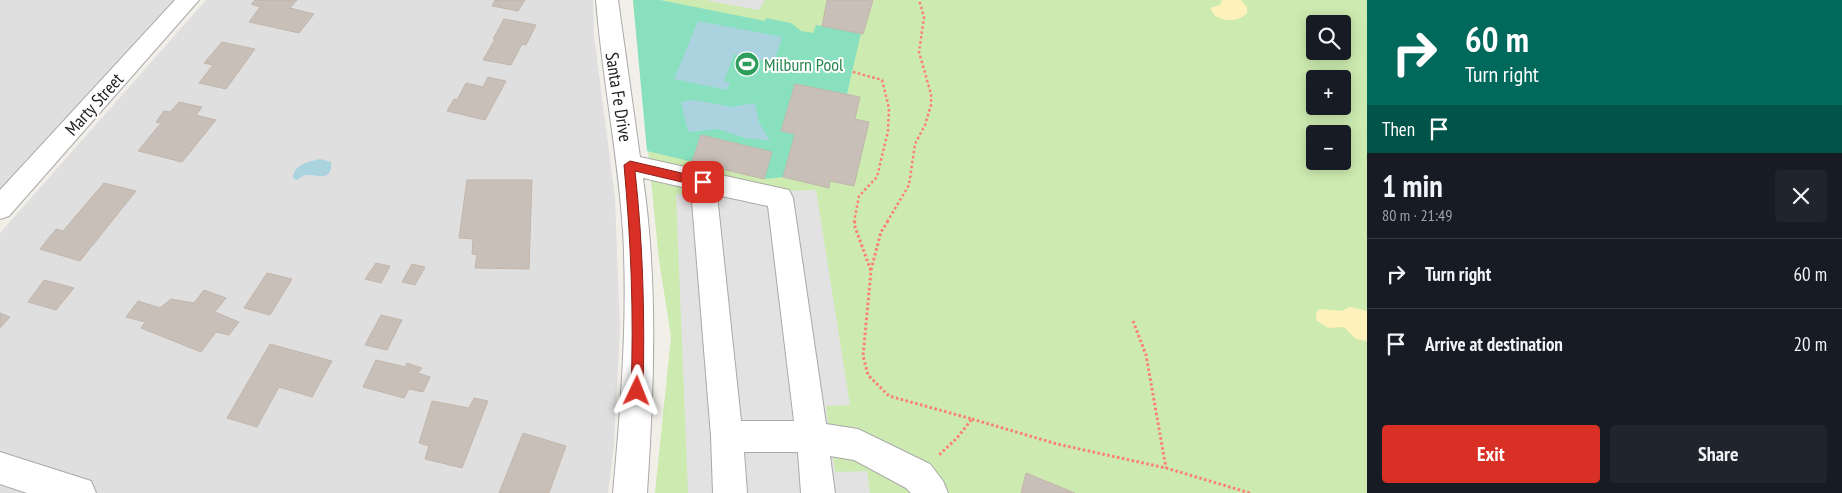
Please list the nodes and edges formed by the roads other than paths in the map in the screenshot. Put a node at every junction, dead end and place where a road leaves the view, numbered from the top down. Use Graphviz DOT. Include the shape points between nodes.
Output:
graph roads {
  1 [pos="188,0"];
  2 [pos="607,0"];
  3 [pos="630,165"];
  4 [pos="703,182"];
  5 [pos="0,208"];
  6 [pos="727,436"];
  7 [pos="812,437"];
  8 [pos="0,468"];
  9 [pos="924,485"];
  10 [pos="79,493"];
  11 [pos="630,493"];
  12 [pos="730,493"];
  13 [pos="818,493"];
  1 -- 5 [label="street, Marty Street"];
  2 -- 3 [label="street, Santa Fe Drive" via="610,41"];
  3 -- 4 [label="street"];
  3 -- 11 [label="street, Santa Fe Drive" via="639,335"];
  4 -- 6 [label="street"];
  4 -- 7 [label="street" via="780,198"];
  6 -- 7 [label="street"];
  6 -- 12 [label="street"];
  7 -- 9 [label="street" via="858,445"];
  7 -- 13 [label="street"];
  8 -- 10 [label="street"];
}
